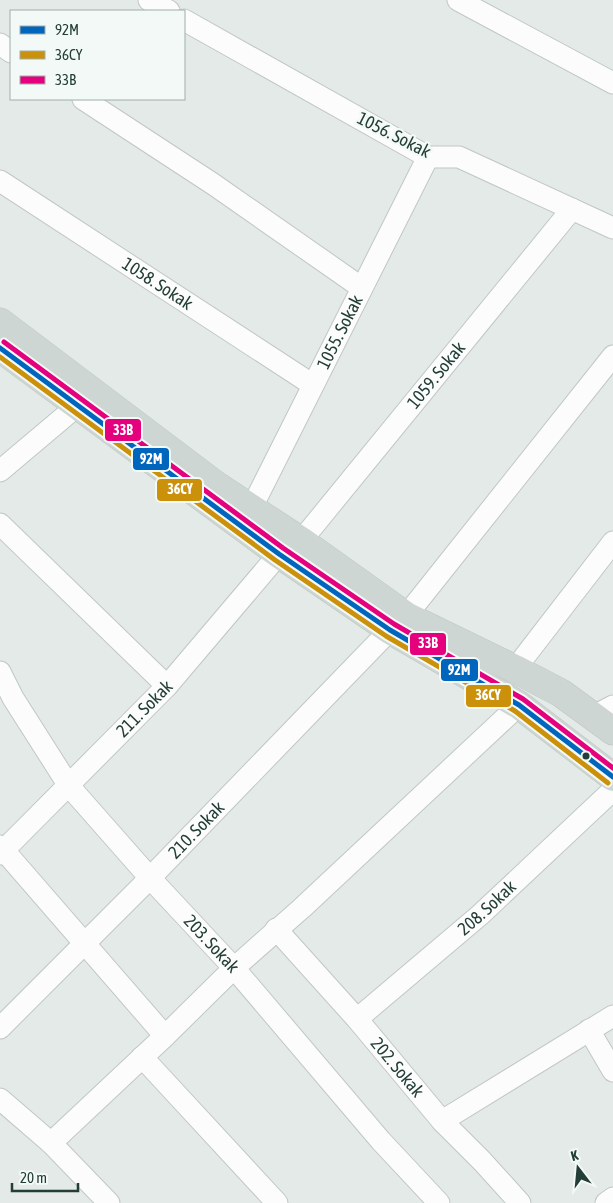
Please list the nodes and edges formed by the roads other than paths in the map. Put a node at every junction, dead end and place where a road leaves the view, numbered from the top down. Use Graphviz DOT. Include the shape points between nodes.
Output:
graph roads {
  1 [pos="149,0"];
  2 [pos="458,0"];
  3 [pos="167,10"];
  4 [pos="185,21"];
  5 [pos="613,83"];
  6 [pos="85,100"];
  7 [pos="428,157"];
  8 [pos="0,181"];
  9 [pos="572,210"];
  10 [pos="613,228"];
  11 [pos="362,288"];
  12 [pos="0,322"];
  13 [pos="0,348"];
  14 [pos="613,356"];
  15 [pos="313,385"];
  16 [pos="77,406"];
  17 [pos="0,471"];
  18 [pos="252,509"];
  19 [pos="0,524"];
  20 [pos="613,542"];
  21 [pos="290,547"];
  22 [pos="398,623"];
  23 [pos="515,669"];
  24 [pos="2,679"];
  25 [pos="167,686"];
  26 [pos="519,706"];
  27 [pos="607,717"];
  28 [pos="613,777"];
  29 [pos="69,786"];
  30 [pos="613,790"];
  31 [pos="1,850"];
  32 [pos="150,878"];
  33 [pos="276,929"];
  34 [pos="86,944"];
  35 [pos="234,968"];
  36 [pos="613,1016"];
  37 [pos="357,1020"];
  38 [pos="0,1028"];
  39 [pos="589,1030"];
  40 [pos="165,1036"];
  41 [pos="142,1057"];
  42 [pos="613,1071"];
  43 [pos="0,1099"];
  44 [pos="442,1121"];
  45 [pos="51,1143"];
  46 [pos="613,1198"];
  47 [pos="109,1203"];
  48 [pos="277,1203"];
  49 [pos="440,1203"];
  50 [pos="520,1203"];
  51 [pos="606,1203"];
  1 -- 3 [label="street"];
  2 -- 5 [label="street"];
  4 -- 7 [label="street, 1056. Sokak"];
  6 -- 11 [label="street" via="213,184"];
  7 -- 9 [label="street, 1056. Sokak" via="459,157"];
  7 -- 11 [label="street, 1055. Sokak"];
  8 -- 15 [label="street, 1058. Sokak"];
  9 -- 10 [label="street, 1056. Sokak"];
  9 -- 21 [label="street, 1059. Sokak"];
  11 -- 15 [label="street, 1055. Sokak"];
  12 -- 18 [label="main road"];
  13 -- 16 [label="main road"];
  14 -- 22 [label="street, 210. Sokak"];
  15 -- 18 [label="street, 1055. Sokak"];
  16 -- 17 [label="street"];
  16 -- 21 [label="main road"];
  18 -- 21 [label="main road"];
  19 -- 25 [label="street"];
  20 -- 23 [label="street"];
  21 -- 22 [label="main road"];
  21 -- 25 [label="street, 211. Sokak"];
  22 -- 23 [label="main road"];
  22 -- 26 [label="main road"];
  22 -- 32 [label="street, 210. Sokak"];
  23 -- 27 [label="main road"];
  24 -- 29 [label="street, 203. Sokak"];
  25 -- 29 [label="street, 211. Sokak"];
  26 -- 28 [label="main road"];
  26 -- 33 [label="street"];
  29 -- 31 [label="street, 211. Sokak"];
  29 -- 32 [label="street, 203. Sokak"];
  30 -- 37 [label="street, 208. Sokak" via="480,915"];
  31 -- 34 [label="street"];
  32 -- 34 [label="street, 210. Sokak"];
  32 -- 35 [label="street, 203. Sokak"];
  33 -- 35 [label="street"];
  33 -- 37 [label="street, 202. Sokak"];
  34 -- 38 [label="street, 210. Sokak"];
  34 -- 40 [label="street"];
  35 -- 40 [label="street"];
  35 -- 49 [label="street, 203. Sokak" via="381,1141"];
  36 -- 39 [label="street"];
  37 -- 44 [label="street, 202. Sokak"];
  39 -- 42 [label="street"];
  39 -- 44 [label="street"];
  40 -- 41 [label="street"];
  41 -- 45 [label="street"];
  41 -- 48 [label="street"];
  43 -- 45 [label="street"];
  44 -- 50 [label="street, 202. Sokak"];
  45 -- 47 [label="street"];
  46 -- 51 [label="street"];
}
